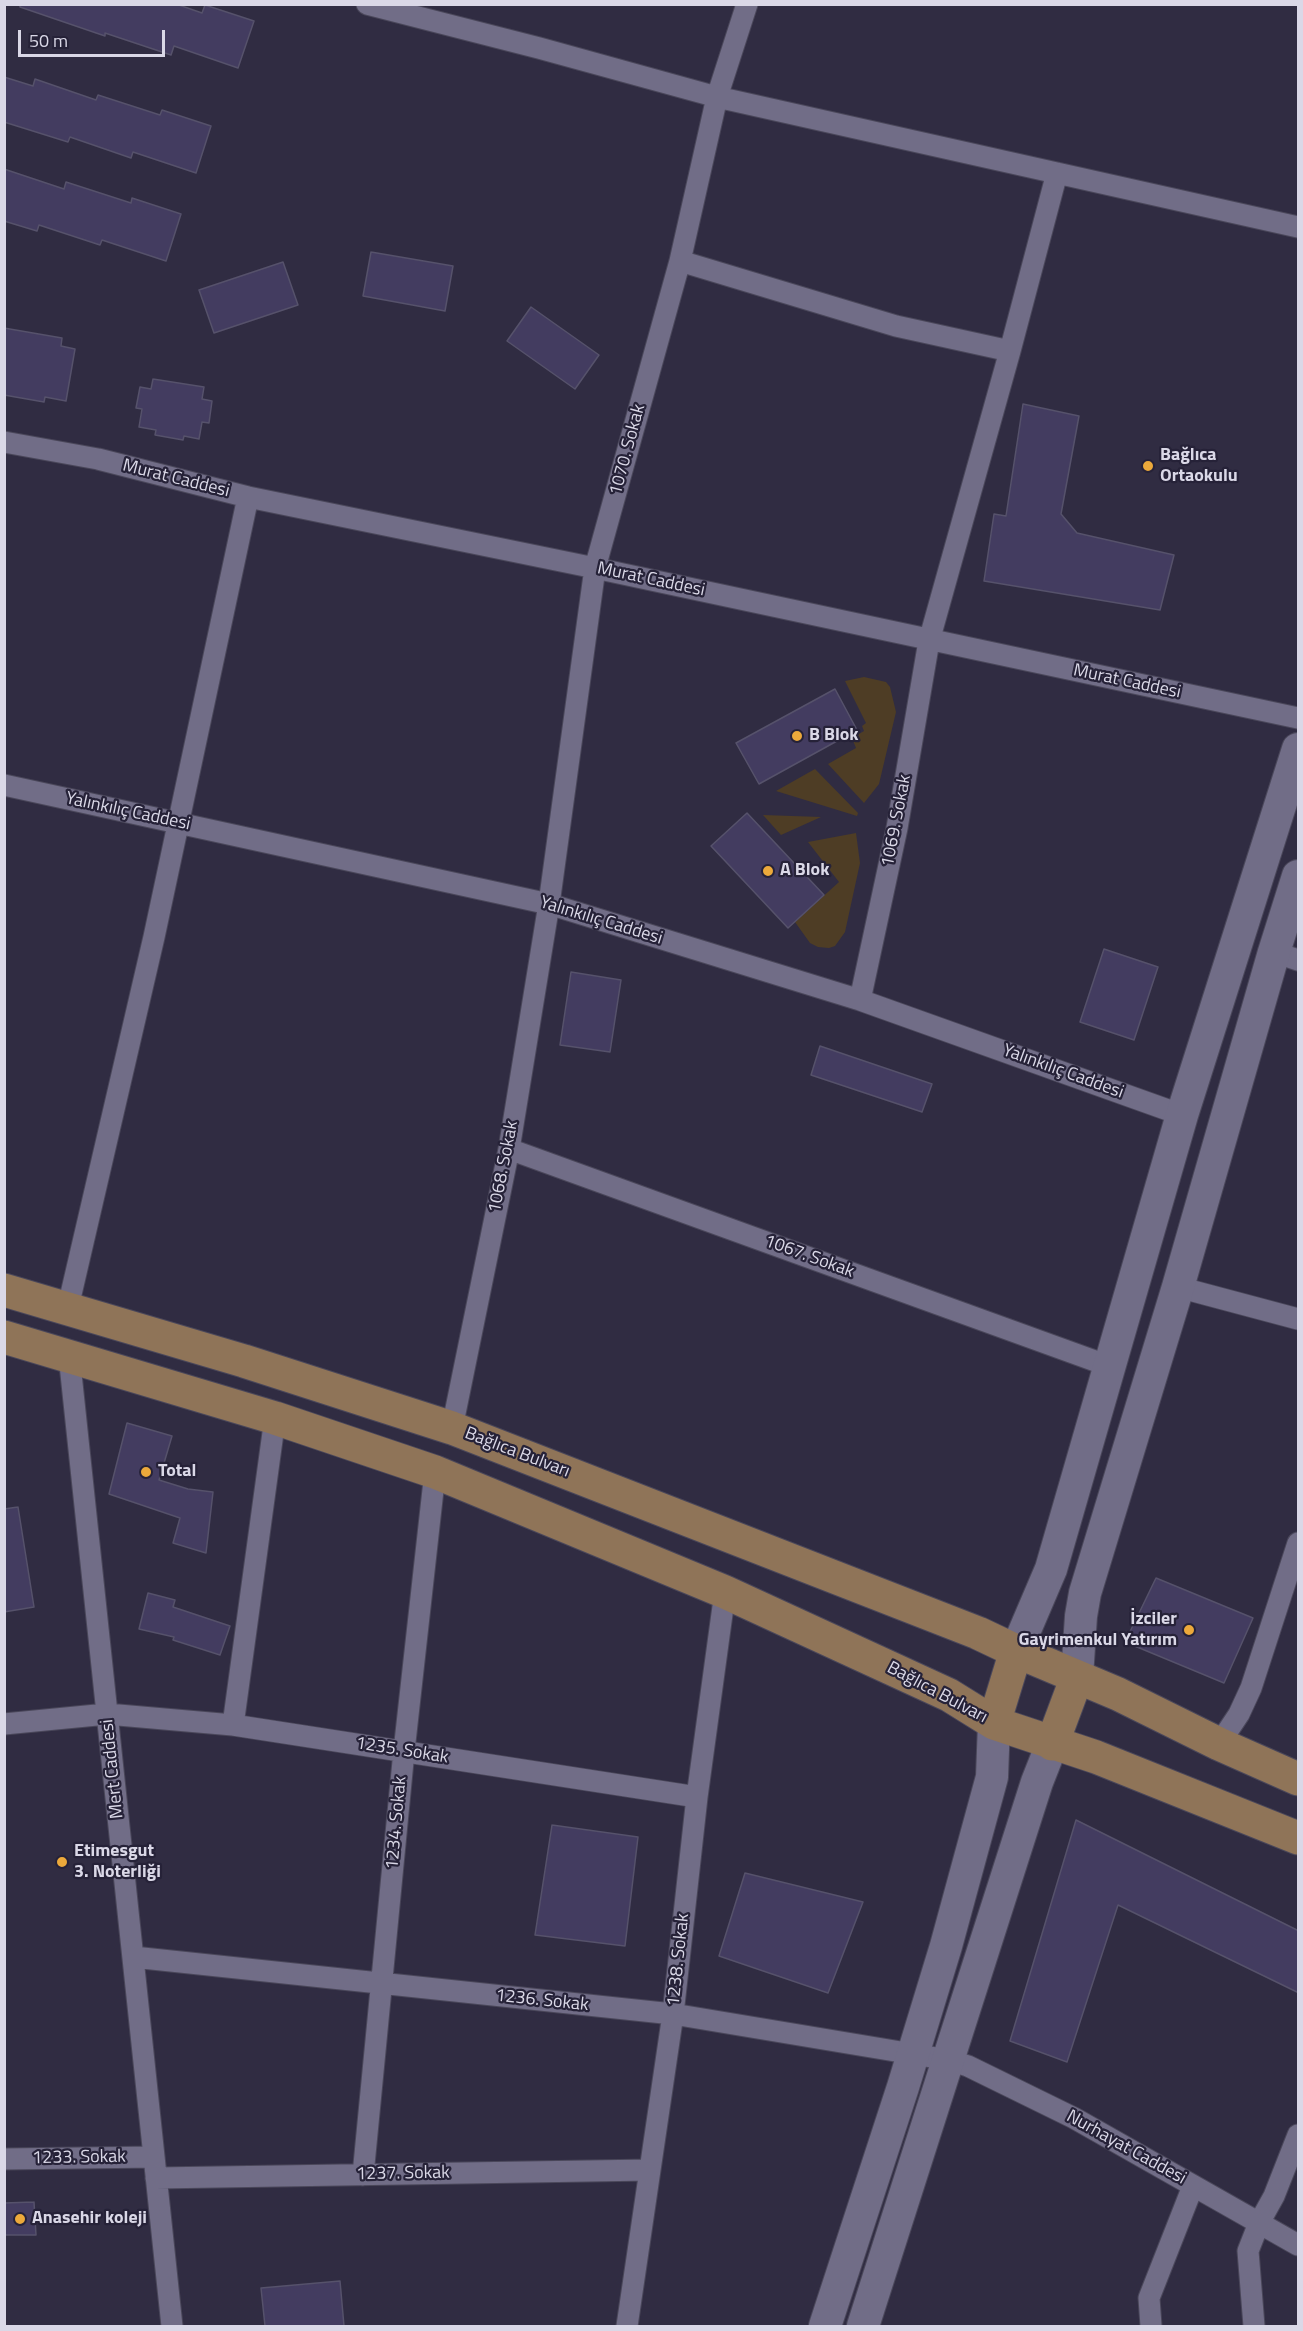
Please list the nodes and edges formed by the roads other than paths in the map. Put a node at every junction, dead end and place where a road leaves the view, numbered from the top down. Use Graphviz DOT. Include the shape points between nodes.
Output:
graph roads {
  1 [pos="367,4"];
  2 [pos="747,4"];
  3 [pos="717,97"];
  4 [pos="1057,173"];
  5 [pos="1299,226"];
  6 [pos="680,261"];
  7 [pos="1011,351"];
  8 [pos="4,442"];
  9 [pos="248,497"];
  10 [pos="595,568"];
  11 [pos="929,641"];
  12 [pos="1299,718"];
  13 [pos="1299,748"];
  14 [pos="4,785"];
  15 [pos="178,823"];
  16 [pos="1296,893"];
  17 [pos="549,904"];
  18 [pos="1286,956"];
  19 [pos="860,1000"];
  20 [pos="1182,1115"];
  21 [pos="509,1149"];
  22 [pos="1178,1287"];
  23 [pos="4,1290"];
  24 [pos="68,1307"];
  25 [pos="1299,1319"];
  26 [pos="4,1337"];
  27 [pos="69,1355"];
  28 [pos="1109,1366"];
  29 [pos="275,1418"];
  30 [pos="452,1428"];
  31 [pos="435,1473"];
  32 [pos="1299,1543"];
  33 [pos="725,1592"];
  34 [pos="1016,1651"];
  35 [pos="1077,1677"];
  36 [pos="107,1714"];
  37 [pos="994,1723"];
  38 [pos="4,1724"];
  39 [pos="233,1725"];
  40 [pos="1052,1744"];
  41 [pos="1219,1744"];
  42 [pos="404,1751"];
  43 [pos="1299,1779"];
  44 [pos="697,1797"];
  45 [pos="1299,1838"];
  46 [pos="133,1958"];
  47 [pos="381,1984"];
  48 [pos="673,2014"];
  49 [pos="914,2053"];
  50 [pos="949,2060"];
  51 [pos="1299,2135"];
  52 [pos="154,2157"];
  53 [pos="4,2158"];
  54 [pos="650,2170"];
  55 [pos="363,2175"];
  56 [pos="156,2178"];
  57 [pos="1193,2186"];
  58 [pos="1259,2223"];
  59 [pos="1299,2245"];
  60 [pos="172,2326"];
  61 [pos="627,2326"];
  62 [pos="825,2326"];
  63 [pos="863,2326"];
  64 [pos="1151,2326"];
  65 [pos="1254,2326"];
  1 -- 3 [label="street"];
  2 -- 3 [label="street, 1070. Sokak"];
  3 -- 4 [label="street"];
  3 -- 6 [label="street, 1070. Sokak"];
  4 -- 5 [label="street"];
  4 -- 7 [label="street, 1069. Sokak"];
  6 -- 7 [label="street" via="896,326"];
  6 -- 10 [label="street, 1070. Sokak"];
  7 -- 11 [label="street, 1069. Sokak"];
  8 -- 9 [label="street, Murat Caddesi" via="98,459"];
  9 -- 10 [label="street, Murat Caddesi"];
  9 -- 15 [label="street"];
  10 -- 11 [label="street, Murat Caddesi"];
  10 -- 17 [label="street, 1070. Sokak"];
  11 -- 12 [label="street, Murat Caddesi"];
  11 -- 19 [label="street, 1069. Sokak" via="897,828"];
  13 -- 20 [label="main road"];
  14 -- 15 [label="street, Yalınkılıç Caddesi"];
  15 -- 17 [label="street, Yalınkılıç Caddesi"];
  15 -- 24 [label="street"];
  16 -- 18 [label="main road"];
  17 -- 19 [label="street, Yalınkılıç Caddesi"];
  17 -- 21 [label="street, 1068. Sokak"];
  18 -- 22 [label="main road"];
  19 -- 20 [label="street, Yalınkılıç Caddesi"];
  20 -- 28 [label="main road"];
  21 -- 28 [label="street, 1067. Sokak"];
  21 -- 30 [label="street, 1068. Sokak"];
  22 -- 25 [label="street"];
  22 -- 35 [label="main road" via="1085,1593"];
  23 -- 24 [label="main road, Bağlıca Bulvarı"];
  24 -- 30 [label="main road, Bağlıca Bulvarı"];
  26 -- 27 [label="main road, Bağlıca Bulvarı"];
  27 -- 29 [label="main road, Bağlıca Bulvarı"];
  27 -- 36 [label="street, Mert Caddesi"];
  28 -- 34 [label="main road" via="1050,1569"];
  29 -- 31 [label="main road, Bağlıca Bulvarı"];
  29 -- 39 [label="street"];
  30 -- 34 [label="main road, Bağlıca Bulvarı"];
  31 -- 33 [label="main road, Bağlıca Bulvarı"];
  31 -- 42 [label="street, 1234. Sokak"];
  32 -- 41 [label="street" via="1251,1688"];
  33 -- 37 [label="main road, Bağlıca Bulvarı" via="941,1691"];
  33 -- 44 [label="street, 1238. Sokak"];
  34 -- 35 [label="main road, Bağlıca Bulvarı"];
  34 -- 37 [label="main road"];
  35 -- 40 [label="main road"];
  35 -- 41 [label="main road"];
  36 -- 38 [label="street, 1235. Sokak"];
  36 -- 39 [label="street, 1235. Sokak"];
  36 -- 46 [label="street, Mert Caddesi"];
  37 -- 40 [label="main road, Bağlıca Bulvarı"];
  37 -- 49 [label="main road" via="992,1777"];
  39 -- 42 [label="street, 1235. Sokak"];
  40 -- 45 [label="main road" via="1096,1757"];
  40 -- 50 [label="main road"];
  41 -- 43 [label="main road"];
  42 -- 44 [label="street, 1235. Sokak"];
  42 -- 47 [label="street, 1234. Sokak"];
  44 -- 48 [label="street, 1238. Sokak"];
  46 -- 47 [label="street, 1236. Sokak"];
  46 -- 52 [label="street, Mert Caddesi"];
  47 -- 48 [label="street, 1236. Sokak"];
  47 -- 55 [label="street, 1234. Sokak"];
  48 -- 49 [label="street, 1236. Sokak"];
  48 -- 54 [label="street, 1238. Sokak"];
  49 -- 50 [label="street, 1236. Sokak"];
  49 -- 62 [label="main road"];
  50 -- 57 [label="street, Nurhayat Caddesi" via="1074,2118"];
  50 -- 63 [label="main road"];
  51 -- 58 [label="street"];
  52 -- 53 [label="street, 1233. Sokak"];
  52 -- 56 [label="street, Mert Caddesi"];
  54 -- 55 [label="street, 1237. Sokak"];
  54 -- 61 [label="street, 1238. Sokak"];
  55 -- 56 [label="street, 1237. Sokak"];
  56 -- 60 [label="street, Mert Caddesi"];
  57 -- 58 [label="street, Nurhayat Caddesi"];
  57 -- 64 [label="street" via="1149,2298"];
  58 -- 59 [label="street, Nurhayat Caddesi"];
  58 -- 65 [label="street" via="1248,2251"];
}
